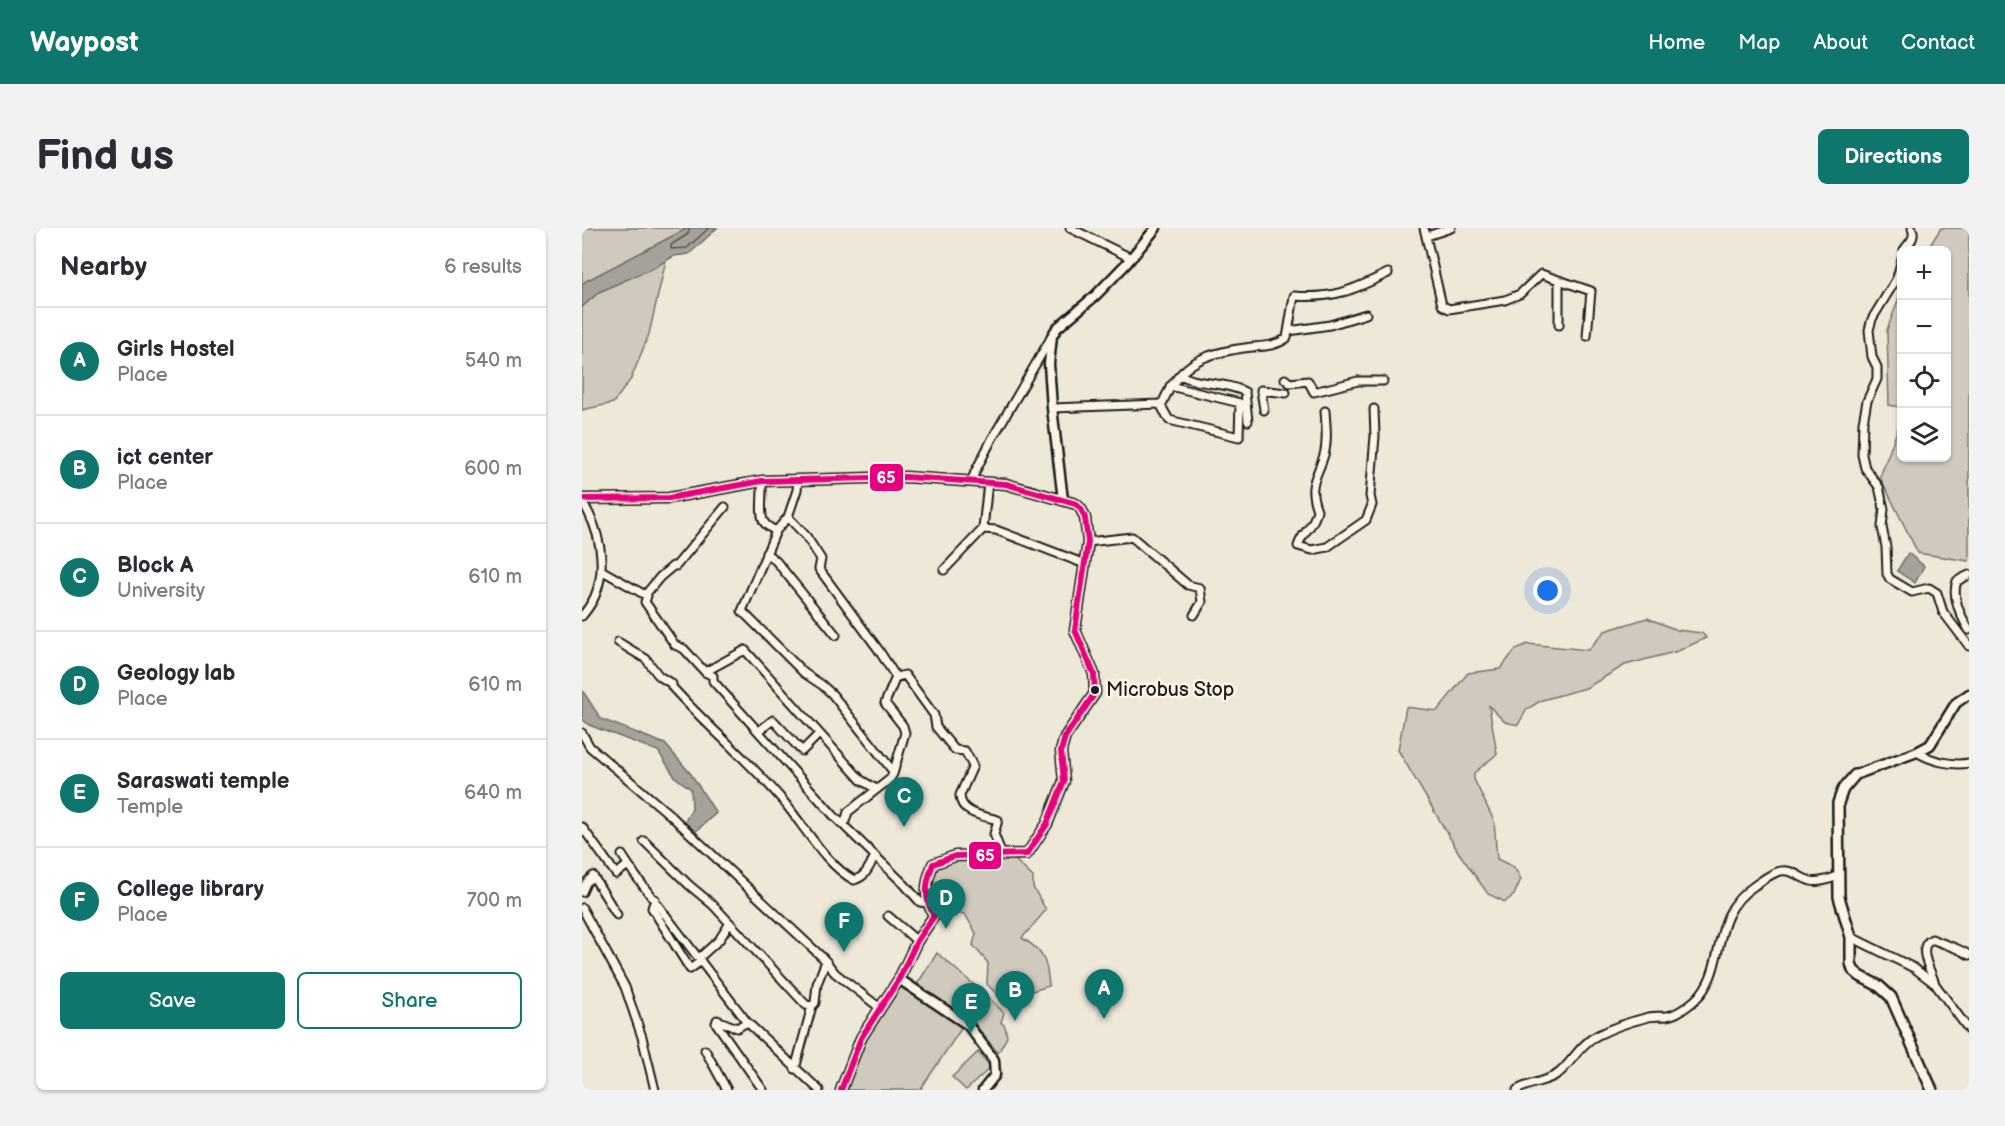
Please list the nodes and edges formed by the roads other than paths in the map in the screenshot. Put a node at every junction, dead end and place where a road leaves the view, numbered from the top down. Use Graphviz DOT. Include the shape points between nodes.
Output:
graph roads {
  1 [pos="1070,228"];
  2 [pos="1156,228"];
  3 [pos="1424,228"];
  4 [pos="1450,228"];
  5 [pos="1912,228"];
  6 [pos="1427,236"];
  7 [pos="1908,246"];
  8 [pos="1131,258"];
  9 [pos="1388,273"];
  10 [pos="1559,280"];
  11 [pos="1897,280"];
  12 [pos="1366,314"];
  13 [pos="1559,325"];
  14 [pos="1289,331"];
  15 [pos="1052,336"];
  16 [pos="1587,336"];
  17 [pos="1180,375"];
  18 [pos="1285,379"];
  19 [pos="1383,381"];
  20 [pos="1170,386"];
  21 [pos="1286,393"];
  22 [pos="1160,404"];
  23 [pos="1052,408"];
  24 [pos="1374,409"];
  25 [pos="1264,411"];
  26 [pos="1325,411"];
  27 [pos="1248,421"];
  28 [pos="972,480"];
  29 [pos="762,481"];
  30 [pos="798,481"];
  31 [pos="988,482"];
  32 [pos="582,500"];
  33 [pos="1063,500"];
  34 [pos="725,507"];
  35 [pos="788,517"];
  36 [pos="983,529"];
  37 [pos="776,531"];
  38 [pos="1088,542"];
  39 [pos="766,553"];
  40 [pos="1085,564"];
  41 [pos="601,570"];
  42 [pos="944,570"];
  43 [pos="1969,575"];
  44 [pos="645,595"];
  45 [pos="1194,615"];
  46 [pos="582,616"];
  47 [pos="1969,630"];
  48 [pos="836,635"];
  49 [pos="618,642"];
  50 [pos="1969,646"];
  51 [pos="705,672"];
  52 [pos="896,677"];
  53 [pos="1969,694"];
  54 [pos="759,731"];
  55 [pos="582,733"];
  56 [pos="819,734"];
  57 [pos="1917,752"];
  58 [pos="1969,763"];
  59 [pos="893,774"];
  60 [pos="1855,775"];
  61 [pos="876,789"];
  62 [pos="844,825"];
  63 [pos="582,827"];
  64 [pos="644,842"];
  65 [pos="622,855"];
  66 [pos="1002,855"];
  67 [pos="875,856"];
  68 [pos="628,865"];
  69 [pos="1838,876"];
  70 [pos="582,892"];
  71 [pos="655,899"];
  72 [pos="927,903"];
  73 [pos="582,908"];
  74 [pos="617,915"];
  75 [pos="888,916"];
  76 [pos="730,923"];
  77 [pos="1851,937"];
  78 [pos="917,940"];
  79 [pos="1969,955"];
  80 [pos="700,960"];
  81 [pos="826,961"];
  82 [pos="899,979"];
  83 [pos="1935,984"];
  84 [pos="812,1006"];
  85 [pos="880,1008"];
  86 [pos="747,1022"];
  87 [pos="1969,1030"];
  88 [pos="705,1050"];
  89 [pos="795,1069"];
  90 [pos="655,1090"];
  91 [pos="727,1090"];
  92 [pos="763,1090"];
  93 [pos="819,1090"];
  94 [pos="841,1090"];
  95 [pos="983,1090"];
  96 [pos="1517,1090"];
  97 [pos="1932,1090"];
  1 -- 8 [label="street"];
  2 -- 8 [label="street"];
  3 -- 6 [label="street"];
  4 -- 6 [label="street"];
  5 -- 7 [label="street" via="1912,241"];
  6 -- 10 [label="street" via="1442,305 1449,309 1505,300 1520,294 1541,274"];
  8 -- 15 [label="street"];
  9 -- 14 [label="street" via="1342,293 1320,298 1294,296"];
  10 -- 13 [label="street"];
  10 -- 16 [label="street" via="1591,291"];
  11 -- 50 [label="street" via="1869,330 1877,379 1863,422 1864,468 1879,487 1884,509 1887,574 1912,592 1929,588 1937,593 1943,612"];
  12 -- 14 [label="street"];
  14 -- 17 [label="street" via="1287,338 1275,345 1221,351 1193,363"];
  15 -- 23 [label="street"];
  15 -- 28 [label="street"];
  17 -- 20 [label="street"];
  17 -- 27 [label="street" via="1190,381 1245,392"];
  18 -- 19 [label="street" via="1290,383 1308,381 1314,392 1358,381"];
  20 -- 22 [label="street"];
  20 -- 22 [label="street" via="1240,403 1239,437 1168,420"];
  21 -- 25 [label="street" via="1261,390"];
  22 -- 23 [label="street"];
  23 -- 33 [label="street"];
  24 -- 26 [label="street" via="1372,505 1366,520 1327,547 1312,550 1298,546 1317,510 1312,483 1325,453"];
  28 -- 30 [label="street" via="906,477"];
  28 -- 31 [label="street"];
  29 -- 30 [label="street"];
  29 -- 32 [label="street" via="669,498"];
  29 -- 37 [label="street" via="762,518 764,524"];
  30 -- 35 [label="street"];
  31 -- 33 [label="street"];
  31 -- 36 [label="street"];
  32 -- 41 [label="street" via="596,528"];
  33 -- 38 [label="street" via="1081,508"];
  34 -- 44 [label="street" via="676,566"];
  35 -- 37 [label="street"];
  35 -- 52 [label="street" via="806,536 820,559 819,569"];
  36 -- 40 [label="street" via="996,530"];
  36 -- 42 [label="street"];
  37 -- 39 [label="street"];
  38 -- 40 [label="street"];
  38 -- 45 [label="street" via="1132,537 1188,585 1200,588 1202,602"];
  39 -- 48 [label="street"];
  39 -- 59 [label="street" via="742,611 804,674 832,694"];
  40 -- 66 [label="street" via="1075,630 1094,674 1095,693 1065,737 1061,751 1064,781 1047,824 1027,854"];
  41 -- 44 [label="street"];
  41 -- 46 [label="street" via="596,593"];
  43 -- 47 [label="street" via="1957,581 1954,589 1959,612"];
  44 -- 51 [label="street" via="645,602 675,645"];
  49 -- 67 [label="street" via="646,659 659,676 672,684 778,795 845,875 854,880 860,878"];
  51 -- 54 [label="street" via="714,676 714,681"];
  51 -- 56 [label="street" via="745,650"];
  52 -- 59 [label="street" via="885,704 905,734"];
  52 -- 66 [label="street" via="906,675 934,714 936,727 955,750 965,751 974,766 960,801 969,811 998,820 994,834"];
  53 -- 57 [label="street" via="1956,703 1930,745"];
  54 -- 56 [label="street" via="773,720 802,751"];
  54 -- 62 [label="street"];
  55 -- 81 [label="street" via="590,747 669,814"];
  56 -- 61 [label="street" via="861,780"];
  57 -- 58 [label="street" via="1933,759"];
  57 -- 60 [label="street"];
  59 -- 61 [label="street"];
  60 -- 69 [label="main road" via="1838,803"];
  61 -- 62 [label="street" via="848,812"];
  62 -- 67 [label="street"];
  63 -- 68 [label="street" via="616,874"];
  64 -- 76 [label="street"];
  65 -- 68 [label="street"];
  66 -- 72 [label="street" via="955,856 933,864 927,881"];
  67 -- 72 [label="street" via="920,902"];
  68 -- 71 [label="street"];
  69 -- 77 [label="main road" via="1839,897"];
  69 -- 96 [label="street" via="1810,881 1785,870 1770,875 1734,903 1720,936 1711,976 1694,1001 1666,1017 1643,1018 1592,1038 1559,1072"];
  70 -- 74 [label="street" via="593,876"];
  71 -- 80 [label="street"];
  71 -- 80 [label="street" via="652,908 680,956 690,969"];
  72 -- 78 [label="street" via="934,916"];
  73 -- 90 [label="street" via="625,987"];
  75 -- 78 [label="street"];
  76 -- 80 [label="street"];
  76 -- 84 [label="street" via="806,1005"];
  77 -- 83 [label="street" via="1914,968"];
  77 -- 97 [label="main road" via="1853,970 1892,997"];
  78 -- 82 [label="street"];
  79 -- 83 [label="street" via="1954,946 1928,940 1925,959"];
  80 -- 86 [label="street"];
  81 -- 84 [label="street"];
  81 -- 85 [label="street" via="835,973"];
  82 -- 85 [label="street"];
  82 -- 95 [label="street" via="968,1025 994,1060 995,1075"];
  83 -- 87 [label="street"];
  84 -- 89 [label="street"];
  85 -- 94 [label="street" via="861,1038"];
  86 -- 89 [label="street"];
  86 -- 92 [label="street" via="737,1028 717,1020 716,1023"];
  88 -- 91 [label="street"];
  89 -- 93 [label="street"];
}
